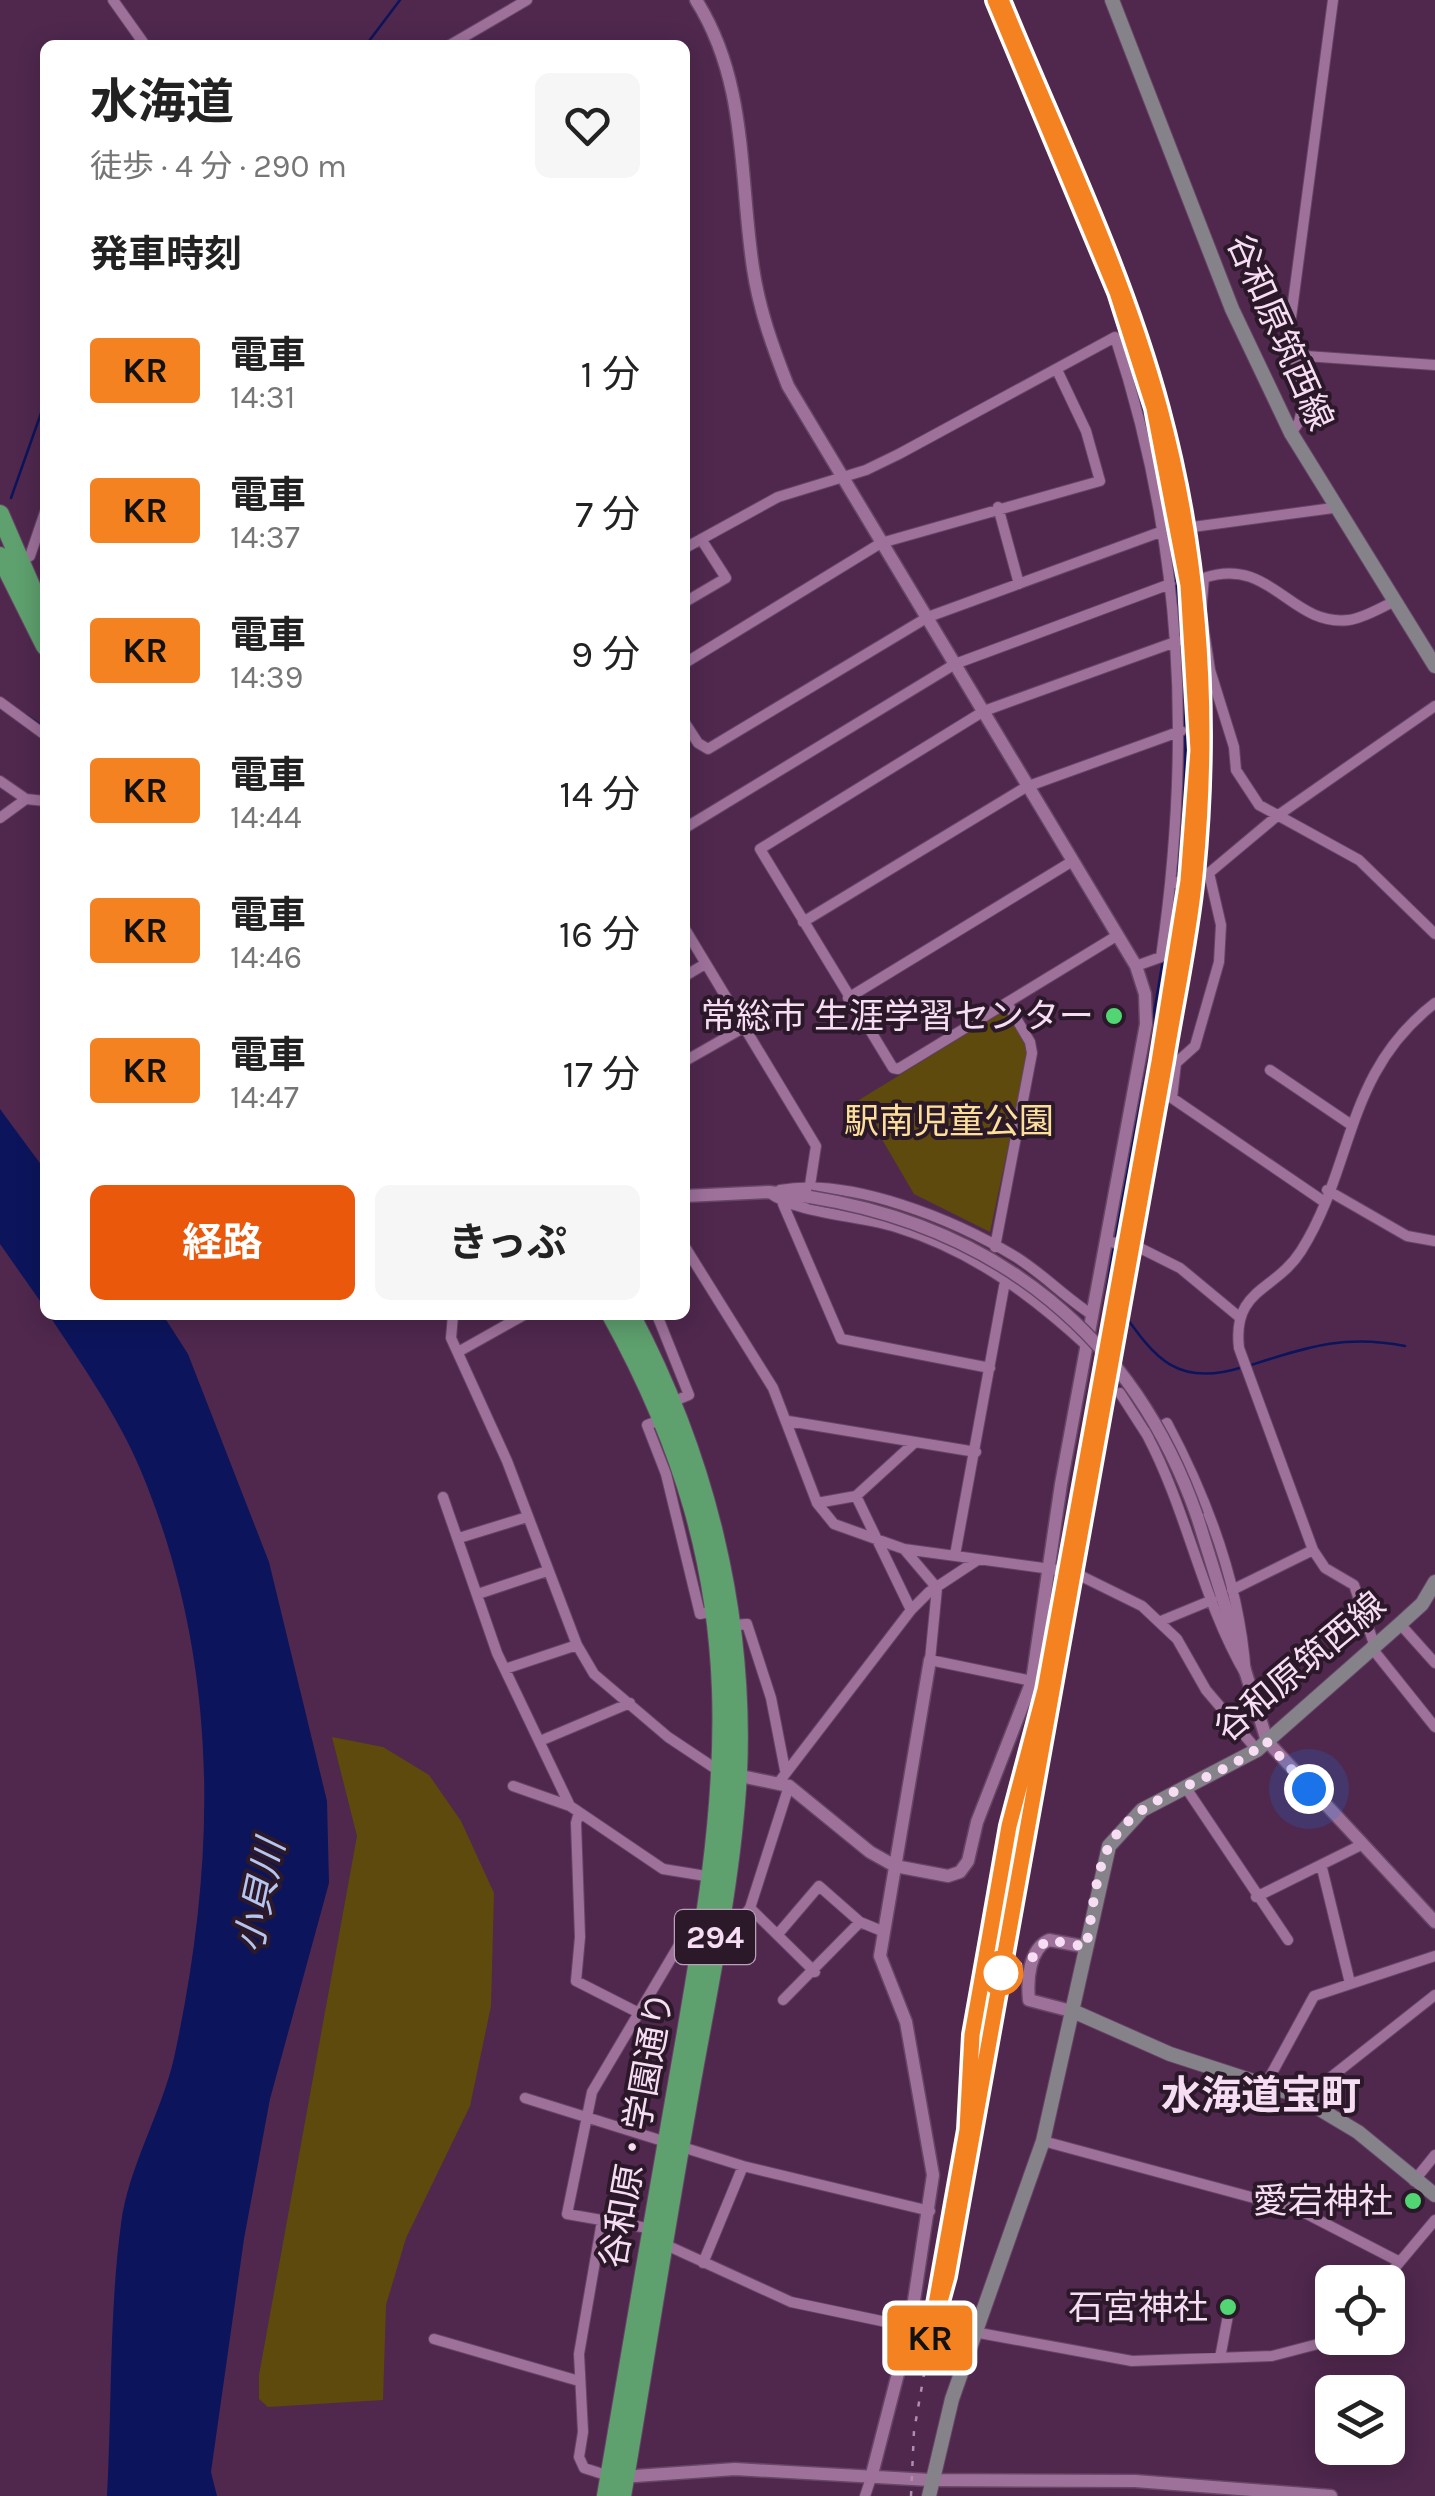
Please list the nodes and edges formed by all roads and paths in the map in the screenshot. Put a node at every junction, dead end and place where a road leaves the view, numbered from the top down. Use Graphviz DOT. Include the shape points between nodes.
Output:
graph roads {
  1 [pos="114,0"];
  2 [pos="526,0"];
  3 [pos="696,0"];
  4 [pos="1112,0"];
  5 [pos="1332,0"];
  6 [pos="142,40"];
  7 [pos="458,40"];
  8 [pos="1292,356"];
  9 [pos="1435,365"];
  10 [pos="1056,370"];
  11 [pos="1290,433"];
  12 [pos="840,478"];
  13 [pos="998,508"];
  14 [pos="1333,508"];
  15 [pos="0,514"];
  16 [pos="40,527"];
  17 [pos="1164,531"];
  18 [pos="701,539"];
  19 [pos="882,543"];
  20 [pos="690,545"];
  21 [pos="5,560"];
  22 [pos="1018,584"];
  23 [pos="1170,584"];
  24 [pos="690,599"];
  25 [pos="1393,602"];
  26 [pos="40,611"];
  27 [pos="928,618"];
  28 [pos="40,635"];
  29 [pos="1178,640"];
  30 [pos="690,660"];
  31 [pos="954,664"];
  32 [pos="1435,666"];
  33 [pos="0,702"];
  34 [pos="1435,706"];
  35 [pos="984,711"];
  36 [pos="40,731"];
  37 [pos="690,731"];
  38 [pos="1181,731"];
  39 [pos="0,781"];
  40 [pos="1026,786"];
  41 [pos="26,799"];
  42 [pos="40,800"];
  43 [pos="1276,816"];
  44 [pos="0,818"];
  45 [pos="690,825"];
  46 [pos="1071,862"];
  47 [pos="1209,873"];
  48 [pos="1172,884"];
  49 [pos="803,922"];
  50 [pos="1435,934"];
  51 [pos="1118,935"];
  52 [pos="690,938"];
  53 [pos="705,964"];
  54 [pos="1136,966"];
  55 [pos="690,973"];
  56 [pos="848,998"];
  57 [pos="1007,1003"];
  58 [pos="1435,1003"];
  59 [pos="743,1028"];
  60 [pos="690,1058"];
  61 [pos="1270,1070"];
  62 [pos="1350,1124"];
  63 [pos="810,1191"];
  64 [pos="769,1192"];
  65 [pos="1325,1195"];
  66 [pos="690,1196"];
  67 [pos="783,1204"];
  68 [pos="1104,1241"];
  69 [pos="1435,1241"];
  70 [pos="999,1249"];
  71 [pos="690,1255"];
  72 [pos="1008,1280"];
  73 [pos="1091,1314"];
  74 [pos="1238,1316"];
  75 [pos="453,1320"];
  76 [pos="515,1320"];
  77 [pos="614,1320"];
  78 [pos="632,1320"];
  79 [pos="659,1320"];
  80 [pos="1086,1346"];
  81 [pos="458,1352"];
  82 [pos="990,1368"];
  83 [pos="1120,1393"];
  84 [pos="668,1410"];
  85 [pos="788,1421"];
  86 [pos="1147,1434"];
  87 [pos="913,1444"];
  88 [pos="976,1452"];
  89 [pos="856,1496"];
  90 [pos="443,1497"];
  91 [pos="817,1503"];
  92 [pos="527,1517"];
  93 [pos="696,1521"];
  94 [pos="458,1538"];
  95 [pos="880,1543"];
  96 [pos="904,1549"];
  97 [pos="1313,1550"];
  98 [pos="955,1555"];
  99 [pos="976,1561"];
  100 [pos="1047,1568"];
  101 [pos="547,1571"];
  102 [pos="1434,1587"];
  103 [pos="937,1588"];
  104 [pos="1232,1590"];
  105 [pos="478,1594"];
  106 [pos="1212,1600"];
  107 [pos="911,1610"];
  108 [pos="1161,1621"];
  109 [pos="1400,1624"];
  110 [pos="732,1625"];
  111 [pos="577,1645"];
  112 [pos="1372,1645"];
  113 [pos="930,1660"];
  114 [pos="1435,1662"];
  115 [pos="506,1670"];
  116 [pos="1246,1675"];
  117 [pos="1032,1680"];
  118 [pos="630,1703"];
  119 [pos="1435,1726"];
  120 [pos="540,1741"];
  121 [pos="1262,1746"];
  122 [pos="730,1774"];
  123 [pos="784,1779"];
  124 [pos="513,1786"];
  125 [pos="1186,1788"];
  126 [pos="574,1809"];
  127 [pos="1361,1845"];
  128 [pos="896,1866"];
  129 [pos="1322,1868"];
  130 [pos="712,1877"];
  131 [pos="1256,1897"];
  132 [pos="750,1908"];
  133 [pos="860,1922"];
  134 [pos="1435,1922"];
  135 [pos="712,1924"];
  136 [pos="882,1931"];
  137 [pos="778,1934"];
  138 [pos="1288,1940"];
  139 [pos="1086,1947"];
  140 [pos="1435,1956"];
  141 [pos="815,1972"];
  142 [pos="1350,1983"];
  143 [pos="1435,1995"];
  144 [pos="784,2000"];
  145 [pos="637,2012"];
  146 [pos="1075,2012"];
  147 [pos="1267,2082"];
  148 [pos="526,2098"];
  149 [pos="1313,2104"];
  150 [pos="585,2116"];
  151 [pos="1043,2141"];
  152 [pos="674,2142"];
  153 [pos="1435,2155"];
  154 [pos="744,2166"];
  155 [pos="1414,2182"];
  156 [pos="1435,2196"];
  157 [pos="930,2211"];
  158 [pos="1435,2220"];
  159 [pos="602,2221"];
  160 [pos="659,2236"];
  161 [pos="1398,2261"];
  162 [pos="703,2264"];
  163 [pos="1395,2265"];
  164 [pos="1229,2310"];
  165 [pos="910,2327"];
  166 [pos="974,2332"];
  167 [pos="434,2339"];
  168 [pos="1315,2345"];
  169 [pos="1220,2358"];
  170 [pos="579,2381"];
  171 [pos="871,2478"];
  172 [pos="1104,2481"];
  173 [pos="619,2483"];
  174 [pos="929,2488"];
  175 [pos="606,2496"];
  176 [pos="865,2496"];
  177 [pos="1103,2496"];
  178 [pos="1329,2496"];
  1 -- 6 [label="street"];
  2 -- 7 [label="street"];
  3 -- 12 [label="street" via="731,75 753,267 767,328 788,386"];
  4 -- 11 [label="main road, 谷和原筑西線" via="1232,309"];
  5 -- 8 [label="street" via="1294,293"];
  8 -- 9 [label="street"];
  8 -- 11 [label="street" via="1303,405"];
  10 -- 12 [label="street"];
  10 -- 13 [label="street" via="1086,430 1100,481"];
  10 -- 17 [label="street" via="1115,337 1139,410"];
  11 -- 14 [label="main road, 谷和原筑西線"];
  12 -- 18 [label="street" via="778,497"];
  12 -- 19 [label="street"];
  13 -- 19 [label="street"];
  13 -- 22 [label="street"];
  14 -- 17 [label="street"];
  14 -- 25 [label="main road, 谷和原筑西線"];
  15 -- 21 [label="highway"];
  16 -- 21 [label="street" via="30,556"];
  17 -- 22 [label="street"];
  17 -- 23 [label="street"];
  18 -- 20 [label="street"];
  18 -- 24 [label="street" via="726,578"];
  19 -- 27 [label="street"];
  19 -- 30 [label="street"];
  21 -- 26 [label="highway"];
  21 -- 28 [label="highway"];
  22 -- 27 [label="street"];
  23 -- 29 [label="street"];
  23 -- 31 [label="street"];
  25 -- 32 [label="main road, 谷和原筑西線"];
  25 -- 43 [label="street" via="1349,620 1334,619 1242,572 1204,578 1200,612 1236,770 1259,805"];
  27 -- 31 [label="street"];
  27 -- 37 [label="street" via="708,749"];
  29 -- 35 [label="street"];
  29 -- 38 [label="street"];
  31 -- 35 [label="street"];
  31 -- 45 [label="street"];
  33 -- 36 [label="street"];
  34 -- 43 [label="street"];
  35 -- 40 [label="street"];
  35 -- 49 [label="street" via="760,849"];
  38 -- 40 [label="street"];
  38 -- 48 [label="street"];
  39 -- 41 [label="street"];
  40 -- 46 [label="street"];
  40 -- 49 [label="street"];
  41 -- 42 [label="street"];
  41 -- 44 [label="street"];
  43 -- 47 [label="street"];
  43 -- 50 [label="street" via="1360,860"];
  46 -- 51 [label="street"];
  46 -- 56 [label="street"];
  47 -- 48 [label="street"];
  47 -- 65 [label="street" via="1221,925 1219,962 1195,1046 1176,1062 1172,1098"];
  48 -- 54 [label="street" via="1161,957"];
  49 -- 56 [label="street"];
  51 -- 54 [label="street"];
  51 -- 57 [label="street"];
  52 -- 53 [label="street"];
  53 -- 55 [label="street"];
  53 -- 59 [label="street"];
  54 -- 68 [label="street" via="1146,1024"];
  56 -- 57 [label="street" via="893,1068"];
  57 -- 70 [label="street" via="1032,1054"];
  58 -- 62 [label="street" via="1389,1048"];
  59 -- 60 [label="street"];
  59 -- 63 [label="street" via="816,1146"];
  61 -- 62 [label="street"];
  62 -- 65 [label="street"];
  63 -- 64 [label="street"];
  63 -- 70 [label="street" via="916,1210"];
  63 -- 116 [label="street, bridge" via="944,1234 1045,1295 1092,1339 1135,1390 1170,1450"];
  64 -- 66 [label="street"];
  64 -- 67 [label="street"];
  65 -- 69 [label="street" via="1407,1236"];
  65 -- 74 [label="street" via="1301,1251"];
  67 -- 72 [label="street" via="912,1232"];
  67 -- 82 [label="street" via="841,1339"];
  68 -- 73 [label="street"];
  68 -- 74 [label="street" via="1138,1247 1180,1268"];
  70 -- 72 [label="street"];
  70 -- 73 [label="street"];
  71 -- 85 [label="street"];
  72 -- 80 [label="street"];
  72 -- 82 [label="street"];
  73 -- 80 [label="street"];
  74 -- 97 [label="street" via="1239,1348"];
  75 -- 81 [label="street"];
  76 -- 81 [label="street"];
  77 -- 84 [label="highway, 谷和原・学園通り / 294"];
  78 -- 84 [label="highway, 谷和原・学園通り / 294"];
  79 -- 84 [label="street" via="689,1395"];
  80 -- 100 [label="street"];
  81 -- 92 [label="street"];
  82 -- 88 [label="street"];
  83 -- 86 [label="street"];
  84 -- 93 [label="highway, 谷和原・学園通り / 294"];
  84 -- 93 [label="street" via="646,1426"];
  85 -- 87 [label="street"];
  85 -- 91 [label="street"];
  86 -- 104 [label="street" via="1168,1422 1204,1500"];
  86 -- 106 [label="street" via="1187,1521"];
  87 -- 88 [label="street"];
  87 -- 89 [label="street"];
  88 -- 98 [label="street"];
  89 -- 91 [label="street"];
  89 -- 95 [label="street"];
  90 -- 94 [label="street"];
  91 -- 95 [label="street" via="834,1524"];
  92 -- 94 [label="street"];
  92 -- 101 [label="street"];
  93 -- 110 [label="highway, 谷和原・学園通り / 294"];
  93 -- 122 [label="highway, 谷和原・学園通り / 294" via="716,1610"];
  94 -- 105 [label="street"];
  95 -- 96 [label="street"];
  95 -- 107 [label="street"];
  96 -- 98 [label="street"];
  96 -- 103 [label="street"];
  97 -- 104 [label="street"];
  97 -- 112 [label="street" via="1325,1568 1354,1585"];
  98 -- 99 [label="street"];
  99 -- 100 [label="street"];
  99 -- 103 [label="street"];
  100 -- 108 [label="street" via="1079,1574"];
  100 -- 117 [label="street"];
  101 -- 105 [label="street"];
  101 -- 111 [label="street"];
  102 -- 109 [label="main road, 谷和原筑西線"];
  103 -- 107 [label="street"];
  103 -- 113 [label="street"];
  104 -- 116 [label="street"];
  105 -- 115 [label="street"];
  106 -- 108 [label="street"];
  106 -- 116 [label="street"];
  107 -- 123 [label="street"];
  108 -- 121 [label="street" via="1206,1690"];
  109 -- 112 [label="main road, 谷和原筑西線"];
  109 -- 114 [label="street"];
  110 -- 122 [label="highway, 谷和原・学園通り / 294" via="739,1716"];
  110 -- 123 [label="street" via="747,1624 770,1698"];
  111 -- 115 [label="street"];
  111 -- 118 [label="street" via="594,1674"];
  112 -- 119 [label="street"];
  112 -- 121 [label="main road, 谷和原筑西線"];
  113 -- 117 [label="street"];
  113 -- 128 [label="street"];
  115 -- 120 [label="street"];
  116 -- 121 [label="street"];
  117 -- 128 [label="street" via="965,1866 939,1876"];
  118 -- 120 [label="street"];
  118 -- 122 [label="street" via="668,1738"];
  120 -- 126 [label="street"];
  121 -- 125 [label="main road, 谷和原筑西線"];
  121 -- 127 [label="street"];
  122 -- 123 [label="street"];
  122 -- 130 [label="highway, 谷和原・学園通り / 294"];
  122 -- 135 [label="highway, 谷和原・学園通り / 294"];
  123 -- 128 [label="street"];
  123 -- 132 [label="street"];
  124 -- 126 [label="street"];
  125 -- 131 [label="street"];
  125 -- 139 [label="main road, 谷和原筑西線" via="1142,1810 1116,1835 1102,1865"];
  126 -- 130 [label="street" via="663,1869"];
  126 -- 145 [label="street" via="576,1980"];
  127 -- 129 [label="street"];
  127 -- 134 [label="street"];
  128 -- 136 [label="street"];
  129 -- 131 [label="street"];
  129 -- 142 [label="street"];
  130 -- 135 [label="highway, 谷和原・学園通り / 294"];
  131 -- 138 [label="street"];
  132 -- 135 [label="street" via="733,1930"];
  132 -- 137 [label="street"];
  133 -- 136 [label="street"];
  133 -- 137 [label="street" via="819,1886"];
  133 -- 141 [label="street"];
  135 -- 145 [label="street" via="692,1923"];
  135 -- 152 [label="highway, 谷和原・学園通り / 294"];
  136 -- 157 [label="street" via="884,1975 906,2022 930,2153"];
  137 -- 141 [label="street"];
  139 -- 146 [label="main road, 谷和原筑西線"];
  139 -- 146 [label="street" via="1050,1940 1032,1959 1028,2000"];
  140 -- 142 [label="street"];
  141 -- 144 [label="street"];
  142 -- 147 [label="street" via="1314,1996"];
  143 -- 149 [label="street" via="1326,2081"];
  145 -- 150 [label="street"];
  146 -- 147 [label="main road" via="1170,2054"];
  146 -- 151 [label="main road, 谷和原筑西線"];
  147 -- 149 [label="main road"];
  148 -- 150 [label="street"];
  149 -- 155 [label="main road" via="1358,2132"];
  150 -- 152 [label="street"];
  150 -- 159 [label="street" via="567,2214"];
  151 -- 161 [label="street" via="1283,2205"];
  151 -- 166 [label="main road, 谷和原筑西線"];
  152 -- 154 [label="street"];
  152 -- 160 [label="highway, 谷和原・学園通り / 294"];
  153 -- 155 [label="street"];
  154 -- 157 [label="street"];
  154 -- 162 [label="street"];
  155 -- 156 [label="main road"];
  157 -- 165 [label="street"];
  158 -- 161 [label="street"];
  159 -- 160 [label="street"];
  159 -- 170 [label="street"];
  160 -- 162 [label="street"];
  160 -- 173 [label="highway, 谷和原・学園通り / 294"];
  161 -- 163 [label="street"];
  162 -- 165 [label="street" via="791,2302"];
  164 -- 169 [label="street"];
  165 -- 171 [label="street"];
  166 -- 169 [label="street" via="1107,2360"];
  166 -- 174 [label="main road, 谷和原筑西線"];
  167 -- 170 [label="street"];
  168 -- 169 [label="street"];
  170 -- 173 [label="street" via="580,2464"];
  171 -- 173 [label="street" via="735,2469"];
  171 -- 174 [label="street"];
  171 -- 176 [label="street"];
  172 -- 174 [label="street"];
  172 -- 177 [label="street"];
  172 -- 178 [label="street"];
  173 -- 175 [label="highway, 谷和原・学園通り / 294"];
}
